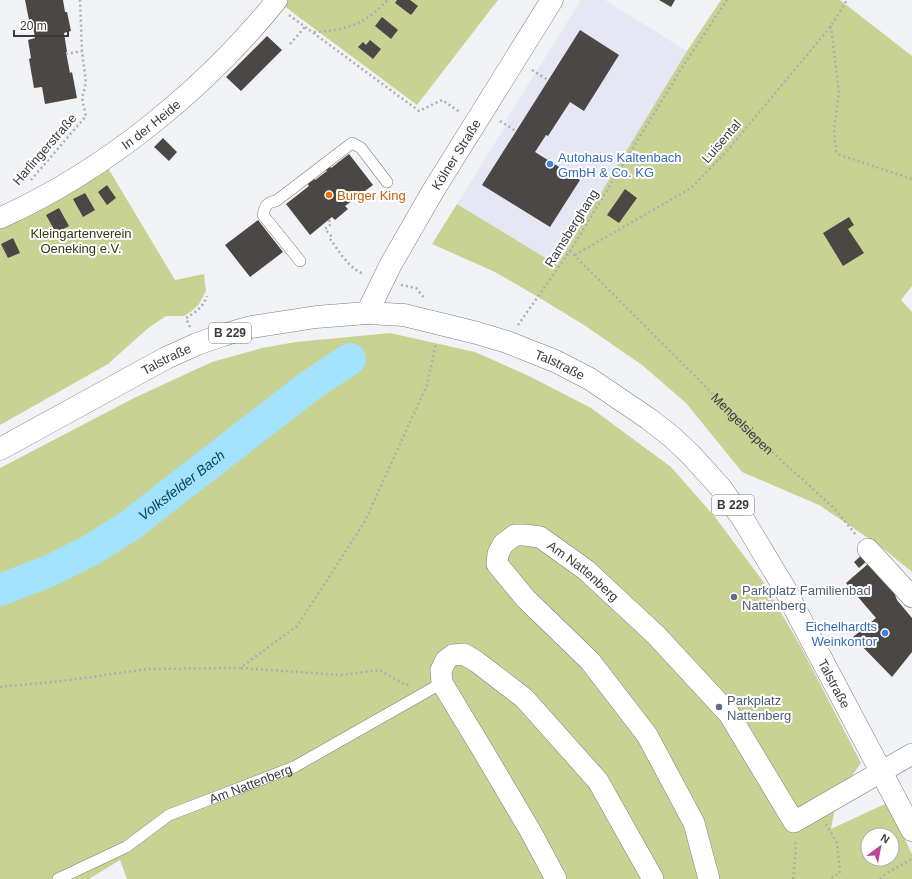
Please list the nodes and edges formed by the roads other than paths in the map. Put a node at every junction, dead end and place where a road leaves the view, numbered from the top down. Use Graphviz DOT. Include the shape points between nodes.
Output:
graph roads {
  1 [pos="552,0"];
  2 [pos="276,2"];
  3 [pos="387,182"];
  4 [pos="0,218"];
  5 [pos="300,261"];
  6 [pos="367,313"];
  7 [pos="0,449"];
  8 [pos="868,549"];
  9 [pos="912,597"];
  10 [pos="442,683"];
  11 [pos="912,754"];
  12 [pos="881,772"];
  13 [pos="912,830"];
  14 [pos="58,879"];
  15 [pos="556,879"];
  16 [pos="653,879"];
  17 [pos="709,879"];
  1 -- 6 [label="main road, Kölner Straße" via="421,212"];
  2 -- 4 [label="street, In der Heide" via="228,55 162,116 78,176"];
  3 -- 5 [label="lane" via="361,148 352,143 276,201 266,204 263,215"];
  6 -- 7 [label="main road, Talstraße / B 229" via="251,327 197,344 166,358"];
  6 -- 12 [label="main road, Talstraße / B 229" via="404,315 440,323 507,342 555,361 590,379 672,437 720,487 743,519 785,589"];
  8 -- 9 [label="street"];
  10 -- 14 [label="lane, Am Nattenberg" via="294,767 169,815 126,847"];
  10 -- 15 [label="street"];
  10 -- 16 [label="street" via="441,670 446,660 454,655 464,654 524,698 598,781"];
  11 -- 12 [label="street"];
  12 -- 13 [label="main road, Talstraße / B 229"];
  12 -- 17 [label="street, Am Nattenberg" via="794,822 729,714 656,635 586,570 540,537 515,535 503,544 497,564 526,599 590,661 647,735 694,823"];
}
